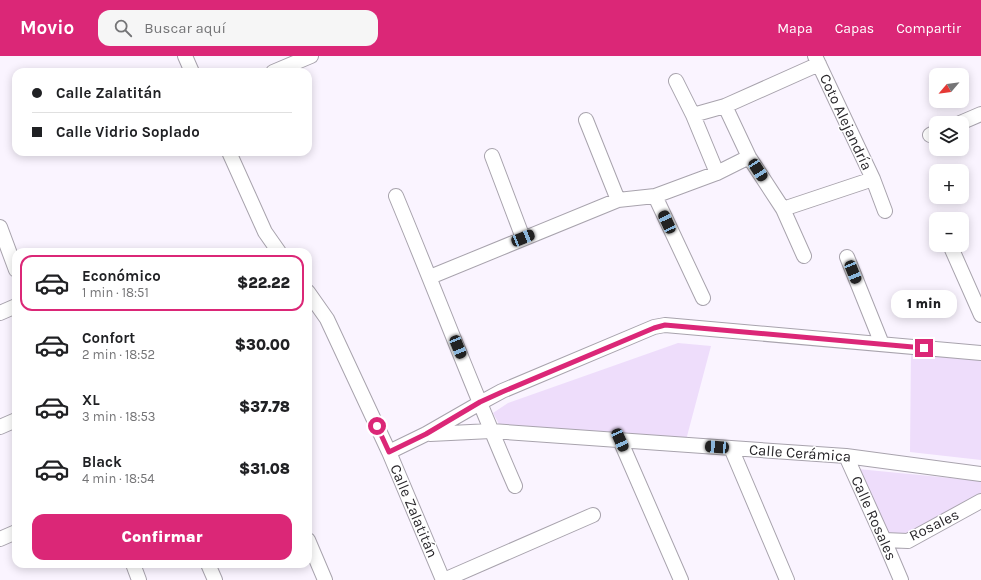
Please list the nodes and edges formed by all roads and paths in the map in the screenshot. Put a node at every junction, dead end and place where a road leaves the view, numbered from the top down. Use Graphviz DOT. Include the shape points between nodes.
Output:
graph roads {
  1 [pos="185,56"];
  2 [pos="311,56"];
  3 [pos="817,60"];
  4 [pos="190,68"];
  5 [pos="282,68"];
  6 [pos="676,81"];
  7 [pos="725,106"];
  8 [pos="981,114"];
  9 [pos="693,115"];
  10 [pos="969,119"];
  11 [pos="586,120"];
  12 [pos="231,156"];
  13 [pos="492,156"];
  14 [pos="749,157"];
  15 [pos="717,173"];
  16 [pos="873,180"];
  17 [pos="396,196"];
  18 [pos="655,196"];
  19 [pos="618,200"];
  20 [pos="783,209"];
  21 [pos="885,211"];
  22 [pos="0,227"];
  23 [pos="523,238"];
  24 [pos="277,248"];
  25 [pos="953,252"];
  26 [pos="804,256"];
  27 [pos="847,257"];
  28 [pos="12,259"];
  29 [pos="430,277"];
  30 [pos="312,298"];
  31 [pos="703,298"];
  32 [pos="12,308"];
  33 [pos="0,313"];
  34 [pos="981,315"];
  35 [pos="882,344"];
  36 [pos="981,353"];
  37 [pos="480,402"];
  38 [pos="12,422"];
  39 [pos="0,427"];
  40 [pos="491,431"];
  41 [pos="426,434"];
  42 [pos="620,440"];
  43 [pos="731,448"];
  44 [pos="389,452"];
  45 [pos="846,456"];
  46 [pos="981,474"];
  47 [pos="515,486"];
  48 [pos="981,501"];
  49 [pos="593,515"];
  50 [pos="12,534"];
  51 [pos="0,539"];
  52 [pos="884,540"];
  53 [pos="312,549"];
  54 [pos="135,568"];
  55 [pos="210,568"];
  56 [pos="140,580"];
  57 [pos="215,580"];
  58 [pos="325,580"];
  59 [pos="444,580"];
  60 [pos="681,580"];
  61 [pos="787,580"];
  62 [pos="900,580"];
  1 -- 4 [label="street"];
  2 -- 5 [label="street"];
  3 -- 7 [label="street, Coto Alejandría"];
  3 -- 16 [label="street, Coto Alejandría"];
  6 -- 9 [label="street"];
  7 -- 9 [label="street, Coto Alejandría"];
  7 -- 14 [label="street"];
  8 -- 10 [label="street"];
  9 -- 15 [label="street"];
  11 -- 19 [label="street"];
  12 -- 24 [label="street" via="265,232"];
  13 -- 23 [label="street"];
  14 -- 15 [label="street"];
  14 -- 20 [label="street"];
  15 -- 18 [label="street"];
  16 -- 20 [label="street, Coto Alejandría"];
  16 -- 21 [label="street, Coto Alejandría"];
  17 -- 29 [label="street"];
  18 -- 19 [label="street"];
  18 -- 31 [label="street"];
  19 -- 23 [label="street"];
  20 -- 26 [label="street"];
  22 -- 28 [label="street"];
  23 -- 29 [label="street"];
  25 -- 34 [label="street"];
  27 -- 35 [label="street"];
  29 -- 37 [label="street"];
  30 -- 44 [label="street, Calle Zalatitán" via="327,319"];
  32 -- 33 [label="street"];
  35 -- 36 [label="street"];
  35 -- 37 [label="street" via="665,325"];
  37 -- 40 [label="street"];
  37 -- 41 [label="street"];
  38 -- 39 [label="street"];
  40 -- 41 [label="street, Calle Cerámica"];
  40 -- 42 [label="street, Calle Cerámica"];
  40 -- 47 [label="street"];
  41 -- 44 [label="street"];
  42 -- 43 [label="street, Calle Cerámica"];
  42 -- 60 [label="street"];
  43 -- 45 [label="street, Calle Cerámica"];
  43 -- 61 [label="street"];
  44 -- 59 [label="street, Calle Zalatitán"];
  45 -- 46 [label="street, Calle Cerámica"];
  45 -- 52 [label="street, Calle Rosales"];
  48 -- 52 [label="street, Rosales" via="908,540"];
  49 -- 59 [label="street"];
  50 -- 51 [label="street"];
  52 -- 62 [label="street, Calle Rosales"];
  53 -- 58 [label="street"];
  54 -- 56 [label="street"];
  55 -- 57 [label="street"];
}
